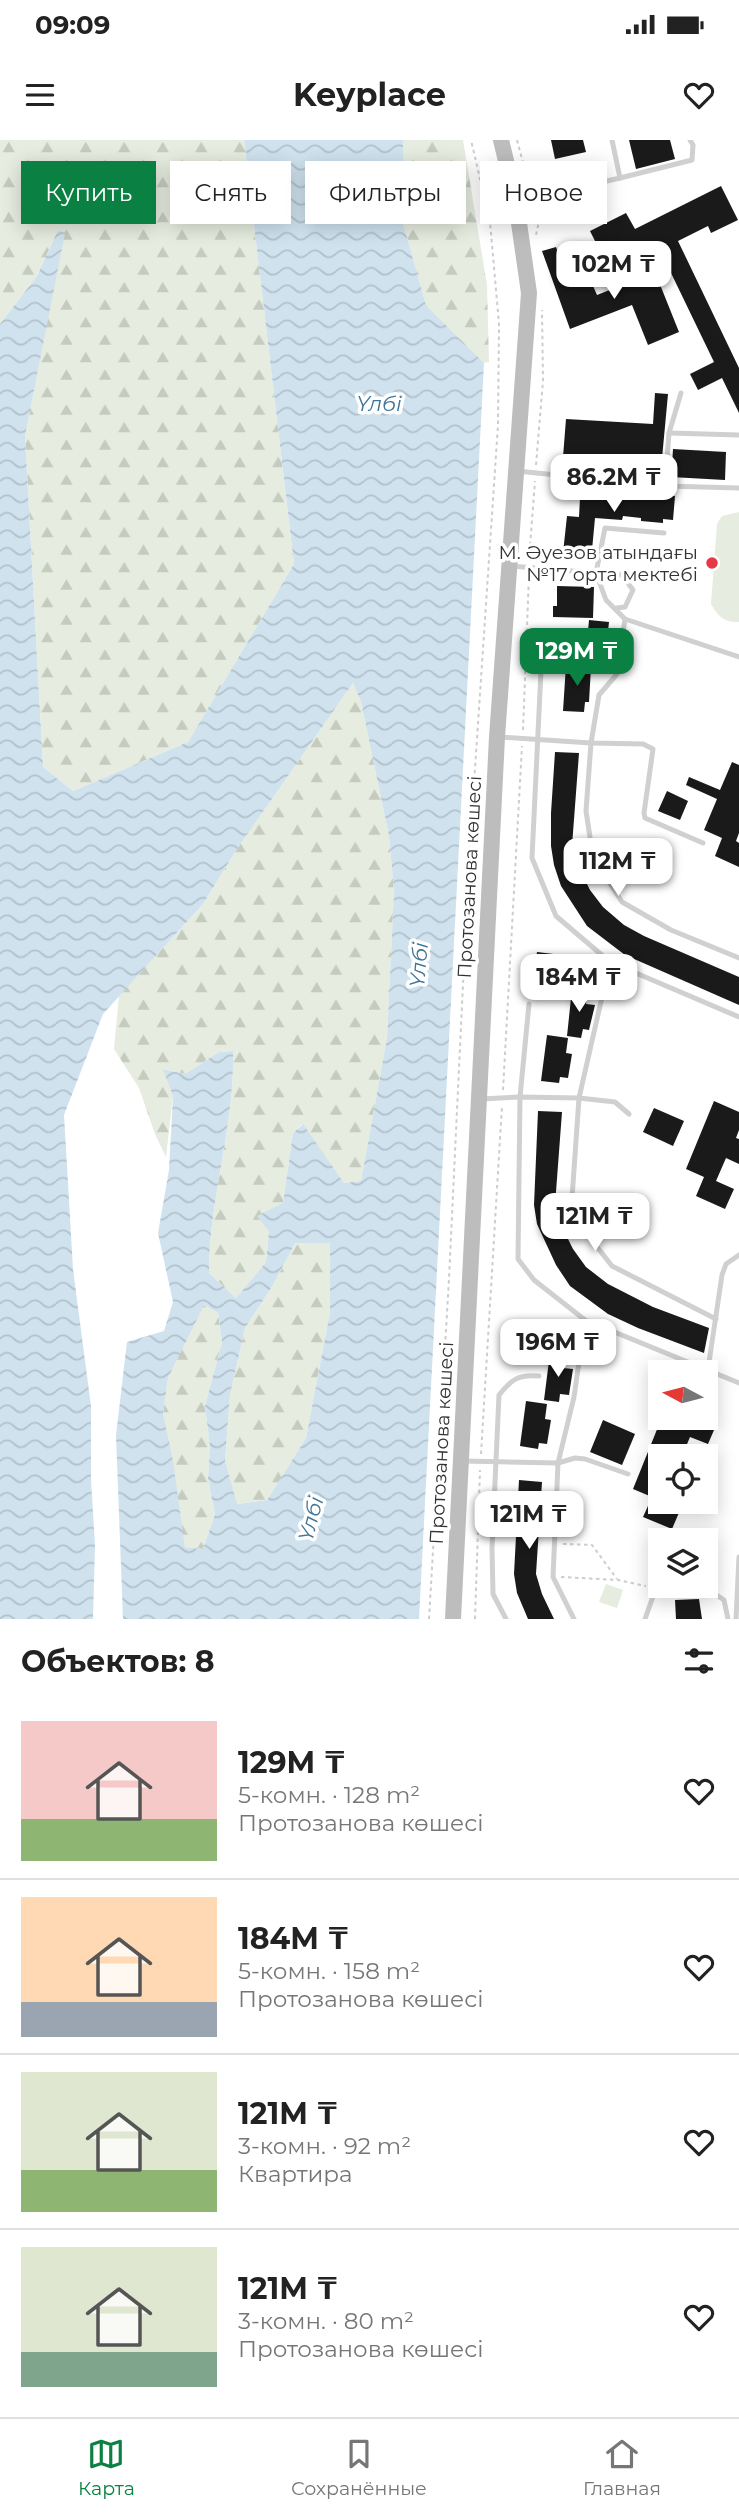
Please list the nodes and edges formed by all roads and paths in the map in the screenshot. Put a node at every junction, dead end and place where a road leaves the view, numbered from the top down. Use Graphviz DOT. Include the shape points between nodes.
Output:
graph roads {
  1 [pos="471,140"];
  2 [pos="501,140"];
  3 [pos="517,140"];
  4 [pos="612,140"];
  5 [pos="690,140"];
  6 [pos="506,161"];
  7 [pos="523,161"];
  8 [pos="620,178"];
  9 [pos="607,181"];
  10 [pos="519,224"];
  11 [pos="538,224"];
  12 [pos="534,244"];
  13 [pos="542,300"];
  14 [pos="681,393"];
  15 [pos="669,433"];
  16 [pos="739,435"];
  17 [pos="517,471"];
  18 [pos="536,472"];
  19 [pos="665,486"];
  20 [pos="739,488"];
  21 [pos="664,533"];
  22 [pos="510,566"];
  23 [pos="529,568"];
  24 [pos="596,573"];
  25 [pos="617,608"];
  26 [pos="625,619"];
  27 [pos="573,639"];
  28 [pos="739,657"];
  29 [pos="497,737"];
  30 [pos="522,738"];
  31 [pos="536,738"];
  32 [pos="591,743"];
  33 [pos="703,843"];
  34 [pos="739,958"];
  35 [pos="610,962"];
  36 [pos="529,1004"];
  37 [pos="739,1017"];
  38 [pos="520,1097"];
  39 [pos="579,1098"];
  40 [pos="477,1099"];
  41 [pos="502,1099"];
  42 [pos="629,1114"];
  43 [pos="738,1253"];
  44 [pos="716,1318"];
  45 [pos="585,1320"];
  46 [pos="685,1360"];
  47 [pos="709,1360"];
  48 [pos="718,1374"];
  49 [pos="539,1376"];
  50 [pos="739,1383"];
  51 [pos="461,1461"];
  52 [pos="481,1462"];
  53 [pos="496,1462"];
  54 [pos="558,1463"];
  55 [pos="628,1474"];
  56 [pos="555,1544"];
  57 [pos="739,1557"];
  58 [pos="553,1577"];
  59 [pos="618,1580"];
  60 [pos="648,1586"];
  61 [pos="718,1596"];
  62 [pos="652,1598"];
  63 [pos="429,1619"];
  64 [pos="453,1619"];
  65 [pos="475,1619"];
  66 [pos="506,1619"];
  67 [pos="574,1619"];
  68 [pos="645,1619"];
  69 [pos="729,1619"];
  70 [pos="736,1619"];
  1 -- 63 [label="path" via="490,222 499,324 498,425 467,898"];
  2 -- 6 [label="street, Протозанова көшесі"];
  3 -- 7 [label="path"];
  4 -- 8 [label="lane"];
  5 -- 8 [label="lane" via="692,160"];
  8 -- 9 [label="lane"];
  10 -- 17 [label="street, Протозанова көшесі" via="529,293"];
  11 -- 12 [label="path"];
  13 -- 18 [label="path"];
  14 -- 15 [label="lane"];
  15 -- 16 [label="lane"];
  15 -- 19 [label="lane"];
  17 -- 18 [label="lane"];
  17 -- 22 [label="street, Протозанова көшесі"];
  18 -- 19 [label="lane"];
  18 -- 23 [label="path"];
  19 -- 20 [label="lane"];
  21 -- 24 [label="lane" via="605,528"];
  22 -- 23 [label="lane"];
  22 -- 29 [label="street, Протозанова көшесі"];
  23 -- 24 [label="lane"];
  23 -- 30 [label="path"];
  24 -- 25 [label="lane" via="607,600"];
  24 -- 25 [label="lane" via="622,575 633,590 625,607"];
  25 -- 26 [label="lane"];
  26 -- 28 [label="lane"];
  26 -- 32 [label="lane" via="617,674 598,695"];
  27 -- 31 [label="lane" via="550,640 542,650"];
  29 -- 30 [label="lane"];
  29 -- 40 [label="street, Протозанова көшесі"];
  30 -- 31 [label="lane"];
  30 -- 41 [label="path"];
  31 -- 32 [label="lane"];
  31 -- 35 [label="lane" via="532,858 556,916"];
  32 -- 33 [label="lane" via="643,744 653,749 645,818"];
  32 -- 34 [label="lane" via="586,811 593,856 622,902 671,930"];
  35 -- 37 [label="lane"];
  35 -- 39 [label="lane"];
  36 -- 38 [label="lane"];
  38 -- 39 [label="lane"];
  38 -- 41 [label="lane"];
  38 -- 45 [label="lane" via="518,1259 534,1280"];
  39 -- 42 [label="lane" via="615,1102"];
  39 -- 44 [label="lane" via="572,1198 579,1224 612,1266"];
  40 -- 41 [label="lane"];
  40 -- 51 [label="street, Протозанова көшесі"];
  41 -- 52 [label="path"];
  43 -- 44 [label="lane" via="722,1275"];
  44 -- 47 [label="lane"];
  45 -- 46 [label="lane"];
  45 -- 54 [label="lane"];
  48 -- 50 [label="lane"];
  49 -- 53 [label="lane" via="511,1380 499,1395"];
  51 -- 52 [label="lane"];
  51 -- 64 [label="street, Протозанова көшесі"];
  52 -- 53 [label="lane"];
  52 -- 65 [label="path"];
  53 -- 54 [label="lane"];
  53 -- 66 [label="lane" via="493,1594"];
  54 -- 55 [label="lane" via="585,1459"];
  54 -- 56 [label="lane"];
  56 -- 58 [label="lane"];
  56 -- 59 [label="path" via="592,1545"];
  57 -- 70 [label="lane"];
  58 -- 59 [label="path"];
  58 -- 67 [label="lane"];
  59 -- 60 [label="path"];
  61 -- 69 [label="lane" via="724,1600"];
  62 -- 68 [label="lane"];
}
